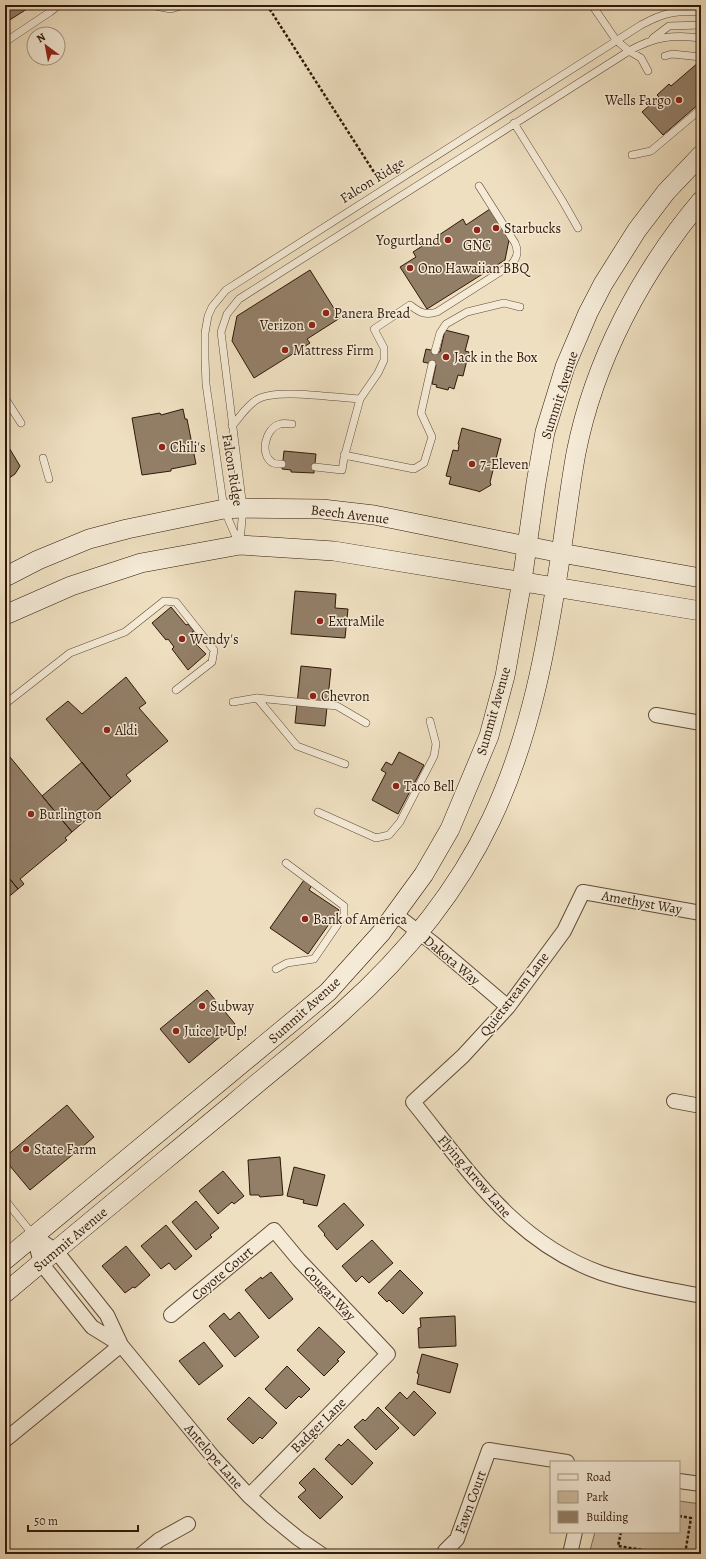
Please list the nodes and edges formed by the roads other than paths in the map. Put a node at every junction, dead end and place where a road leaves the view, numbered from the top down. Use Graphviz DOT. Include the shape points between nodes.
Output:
graph roads {
  1 [pos="58,5"];
  2 [pos="150,5"];
  3 [pos="184,5"];
  4 [pos="592,5"];
  5 [pos="701,12"];
  6 [pos="701,25"];
  7 [pos="701,38"];
  8 [pos="616,40"];
  9 [pos="648,41"];
  10 [pos="5,42"];
  11 [pos="629,51"];
  12 [pos="665,56"];
  13 [pos="701,57"];
  14 [pos="648,71"];
  15 [pos="701,109"];
  16 [pos="514,124"];
  17 [pos="632,155"];
  18 [pos="701,155"];
  19 [pos="479,186"];
  20 [pos="701,201"];
  21 [pos="578,228"];
  22 [pos="520,307"];
  23 [pos="435,351"];
  24 [pos="432,364"];
  25 [pos="5,398"];
  26 [pos="360,399"];
  27 [pos="21,423"];
  28 [pos="292,424"];
  29 [pos="232,426"];
  30 [pos="344,455"];
  31 [pos="43,458"];
  32 [pos="282,464"];
  33 [pos="315,467"];
  34 [pos="49,479"];
  35 [pos="243,508"];
  36 [pos="224,510"];
  37 [pos="240,544"];
  38 [pos="528,545"];
  39 [pos="561,553"];
  40 [pos="5,577"];
  41 [pos="701,578"];
  42 [pos="522,581"];
  43 [pos="555,587"];
  44 [pos="701,611"];
  45 [pos="5,615"];
  46 [pos="176,690"];
  47 [pos="257,698"];
  48 [pos="233,702"];
  49 [pos="5,704"];
  50 [pos="656,715"];
  51 [pos="430,721"];
  52 [pos="366,723"];
  53 [pos="701,723"];
  54 [pos="345,764"];
  55 [pos="318,812"];
  56 [pos="286,863"];
  57 [pos="584,892"];
  58 [pos="701,913"];
  59 [pos="395,914"];
  60 [pos="419,932"];
  61 [pos="276,969"];
  62 [pos="508,1007"];
  63 [pos="674,1101"];
  64 [pos="413,1102"];
  65 [pos="701,1106"];
  66 [pos="5,1200"];
  67 [pos="274,1230"];
  68 [pos="34,1236"];
  69 [pos="56,1251"];
  70 [pos="5,1260"];
  71 [pos="41,1263"];
  72 [pos="5,1293"];
  73 [pos="701,1296"];
  74 [pos="172,1315"];
  75 [pos="121,1344"];
  76 [pos="388,1354"];
  77 [pos="5,1440"];
  78 [pos="560,1461"];
  79 [pos="680,1481"];
  80 [pos="701,1484"];
  81 [pos="249,1496"];
  82 [pos="188,1524"];
  83 [pos="576,1533"];
  84 [pos="445,1551"];
  85 [pos="142,1554"];
  86 [pos="321,1554"];
  87 [pos="570,1554"];
  1 -- 10 [label="lane"];
  2 -- 3 [label="lane" via="171,9"];
  4 -- 8 [label="lane"];
  5 -- 8 [label="lane, Falcon Ridge" via="672,12 658,16"];
  6 -- 9 [label="lane" via="669,26"];
  7 -- 9 [label="lane, Falcon Ridge" via="682,35"];
  8 -- 11 [label="lane"];
  8 -- 36 [label="lane, Falcon Ridge" via="226,290 212,307 205,333 206,384"];
  9 -- 11 [label="lane, Falcon Ridge"];
  11 -- 14 [label="lane" via="641,58"];
  11 -- 16 [label="lane, Falcon Ridge"];
  12 -- 13 [label="lane" via="672,54"];
  15 -- 17 [label="lane" via="651,151"];
  16 -- 21 [label="lane"];
  16 -- 29 [label="lane, Falcon Ridge" via="239,299 227,314 221,332"];
  18 -- 38 [label="main road, Summit Avenue" via="666,192 637,230 602,284 588,313 565,367 545,432"];
  19 -- 26 [label="lane" via="515,243 516,260 436,312 425,314 410,306 374,328 384,348 384,360"];
  20 -- 39 [label="main road, Summit Avenue" via="656,261 610,347 588,408 577,452"];
  22 -- 23 [label="lane" via="504,303 467,312 446,324 440,333"];
  24 -- 30 [label="lane" via="421,413 432,437 424,463 414,469"];
  25 -- 27 [label="lane"];
  26 -- 29 [label="lane" via="270,394 248,407"];
  26 -- 30 [label="lane"];
  28 -- 32 [label="lane" via="280,424 272,428 265,440 268,458 273,463"];
  29 -- 35 [label="lane, Falcon Ridge"];
  30 -- 33 [label="lane" via="342,470"];
  31 -- 34 [label="lane"];
  35 -- 36 [label="main road, Beech Avenue"];
  35 -- 37 [label="lane, Falcon Ridge"];
  35 -- 38 [label="main road, Beech Avenue" via="322,509 374,515"];
  36 -- 37 [label="lane, Falcon Ridge"];
  36 -- 40 [label="main road, Beech Avenue" via="89,539"];
  37 -- 42 [label="main road" via="334,551"];
  37 -- 45 [label="main road" via="141,563 72,586"];
  38 -- 39 [label="main road, Beech Avenue"];
  38 -- 42 [label="main road, Summit Avenue"];
  39 -- 41 [label="main road, Beech Avenue"];
  39 -- 43 [label="main road, Summit Avenue"];
  42 -- 43 [label="main road"];
  42 -- 59 [label="main road, Summit Avenue" via="505,676 489,736 450,829 424,874"];
  43 -- 44 [label="main road"];
  43 -- 60 [label="main road, Summit Avenue" via="535,694 520,750 491,821 460,876"];
  46 -- 49 [label="lane" via="212,662 214,650 176,602 164,601 125,632 70,653"];
  47 -- 48 [label="lane"];
  47 -- 52 [label="lane" via="337,706"];
  47 -- 54 [label="lane" via="297,746"];
  50 -- 53 [label="street"];
  51 -- 55 [label="lane" via="436,744 434,756 400,822 389,835 376,838"];
  56 -- 61 [label="lane" via="344,906 344,915 314,959 287,963"];
  57 -- 58 [label="street, Amethyst Way"];
  57 -- 62 [label="street, Quietstream Lane" via="564,931"];
  59 -- 60 [label="street, Dakota Way"];
  59 -- 68 [label="main road, Summit Avenue" via="328,992"];
  60 -- 62 [label="street, Dakota Way"];
  60 -- 69 [label="main road, Summit Avenue" via="343,1011"];
  62 -- 64 [label="street, Quietstream Lane" via="464,1056"];
  63 -- 65 [label="street"];
  64 -- 73 [label="street, Flying Arrow Lane" via="490,1197 533,1237 575,1262 601,1273 638,1284"];
  66 -- 68 [label="lane"];
  67 -- 74 [label="street, Coyote Court"];
  67 -- 76 [label="street, Cougar Way"];
  68 -- 69 [label="street, Antelope Lane"];
  68 -- 70 [label="main road, Summit Avenue"];
  68 -- 71 [label="street, Antelope Lane"];
  69 -- 71 [label="main road, Summit Avenue"];
  69 -- 75 [label="street, Antelope Lane" via="107,1315"];
  71 -- 72 [label="main road, Summit Avenue"];
  71 -- 75 [label="street, Antelope Lane" via="92,1327"];
  75 -- 77 [label="street"];
  75 -- 81 [label="street, Antelope Lane" via="214,1458"];
  76 -- 81 [label="street, Badger Lane"];
  78 -- 84 [label="street, Fawn Court" via="489,1450 457,1539"];
  79 -- 80 [label="street"];
  81 -- 86 [label="street, Antelope Lane" via="299,1539"];
  82 -- 85 [label="street" via="159,1540"];
  83 -- 87 [label="street"];
}
